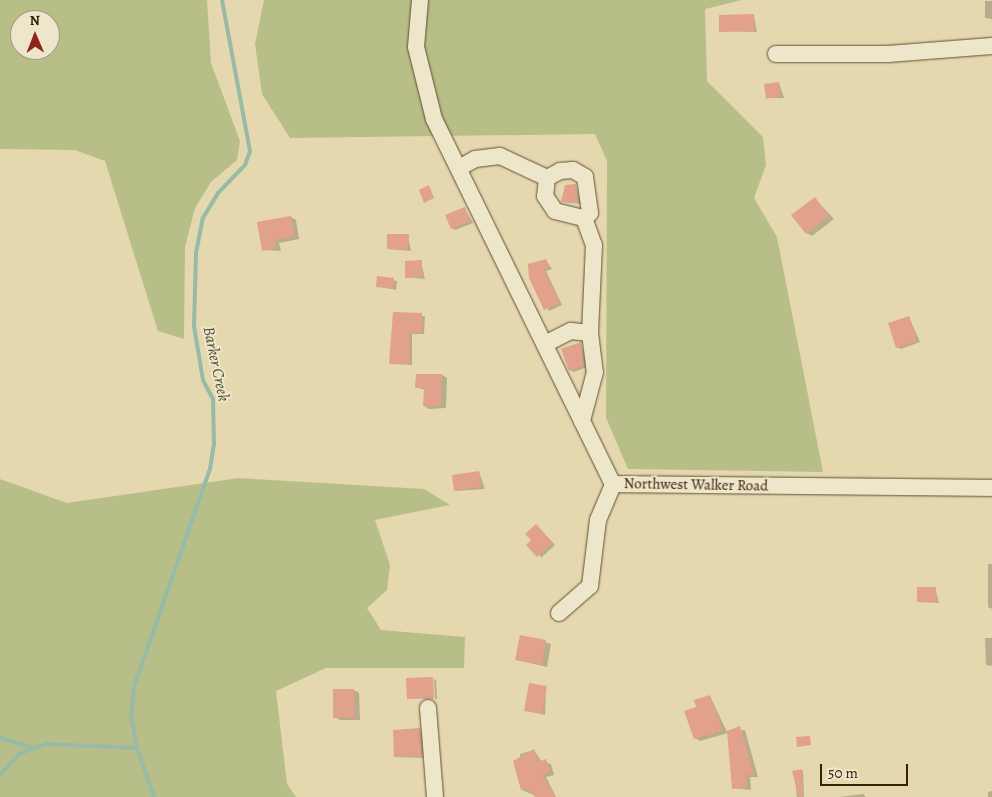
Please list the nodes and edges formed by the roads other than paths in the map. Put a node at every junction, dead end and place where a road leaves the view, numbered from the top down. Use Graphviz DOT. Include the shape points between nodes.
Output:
graph roads {
  1 [pos="420,0"];
  2 [pos="992,46"];
  3 [pos="776,54"];
  4 [pos="456,163"];
  5 [pos="547,178"];
  6 [pos="584,218"];
  7 [pos="590,333"];
  8 [pos="545,344"];
  9 [pos="582,421"];
  10 [pos="613,484"];
  11 [pos="992,488"];
  12 [pos="559,613"];
  13 [pos="428,708"];
  14 [pos="436,797"];
  1 -- 4 [label="street, Northwest Walker Road" via="416,47 425,93"];
  2 -- 3 [label="street" via="888,54"];
  4 -- 5 [label="street" via="500,156"];
  4 -- 8 [label="street, Northwest Walker Road"];
  5 -- 6 [label="street" via="544,196 555,211"];
  5 -- 6 [label="street" via="566,170 585,177 590,213"];
  6 -- 7 [label="street" via="594,245"];
  7 -- 8 [label="street" via="571,331"];
  7 -- 9 [label="street" via="595,372"];
  8 -- 9 [label="street, Northwest Walker Road"];
  9 -- 10 [label="street, Northwest Walker Road"];
  10 -- 11 [label="street, Northwest Walker Road"];
  10 -- 12 [label="street" via="598,520 590,586"];
  13 -- 14 [label="street"];
}
